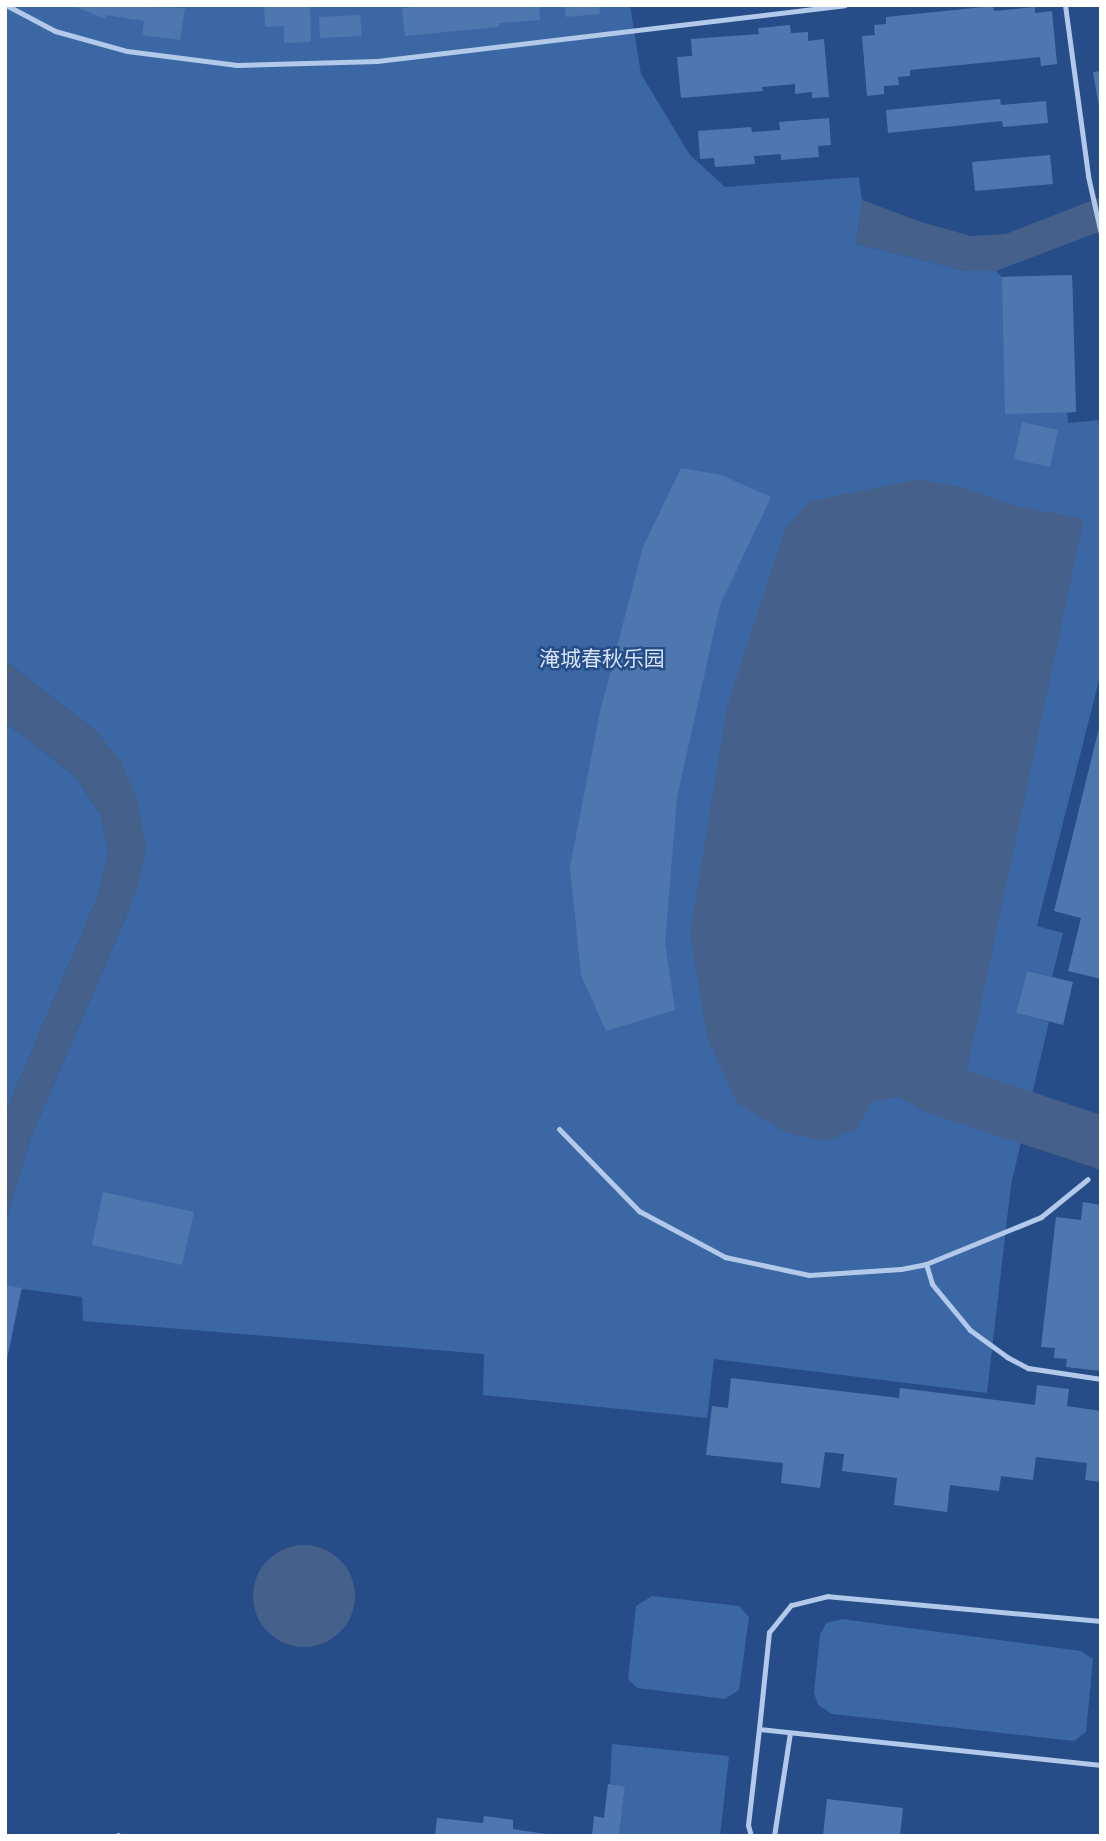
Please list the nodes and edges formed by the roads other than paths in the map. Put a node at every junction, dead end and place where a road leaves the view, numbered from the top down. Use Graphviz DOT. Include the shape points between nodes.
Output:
graph roads {
  1 [pos="6,5"];
  2 [pos="845,5"];
  3 [pos="1065,5"];
  4 [pos="839,6"];
  5 [pos="1101,234"];
  6 [pos="559,1129"];
  7 [pos="1088,1179"];
  8 [pos="926,1264"];
  9 [pos="1101,1379"];
  10 [pos="1101,1621"];
  11 [pos="759,1729"];
  12 [pos="790,1733"];
  13 [pos="1101,1765"];
  14 [pos="751,1836"];
  15 [pos="774,1836"];
  1 -- 4 [label="lane" via="55,31 127,51 237,65 377,61"];
  2 -- 4 [label="lane"];
  3 -- 5 [label="lane" via="1088,176"];
  6 -- 8 [label="lane" via="639,1211 725,1257 809,1275"];
  7 -- 8 [label="lane" via="1041,1217"];
  8 -- 9 [label="lane" via="932,1284 970,1330 1007,1357 1028,1368"];
  10 -- 11 [label="lane" via="828,1596 791,1605 769,1632"];
  11 -- 12 [label="lane"];
  11 -- 14 [label="lane" via="748,1825"];
  12 -- 13 [label="lane"];
  12 -- 15 [label="lane"];
}
